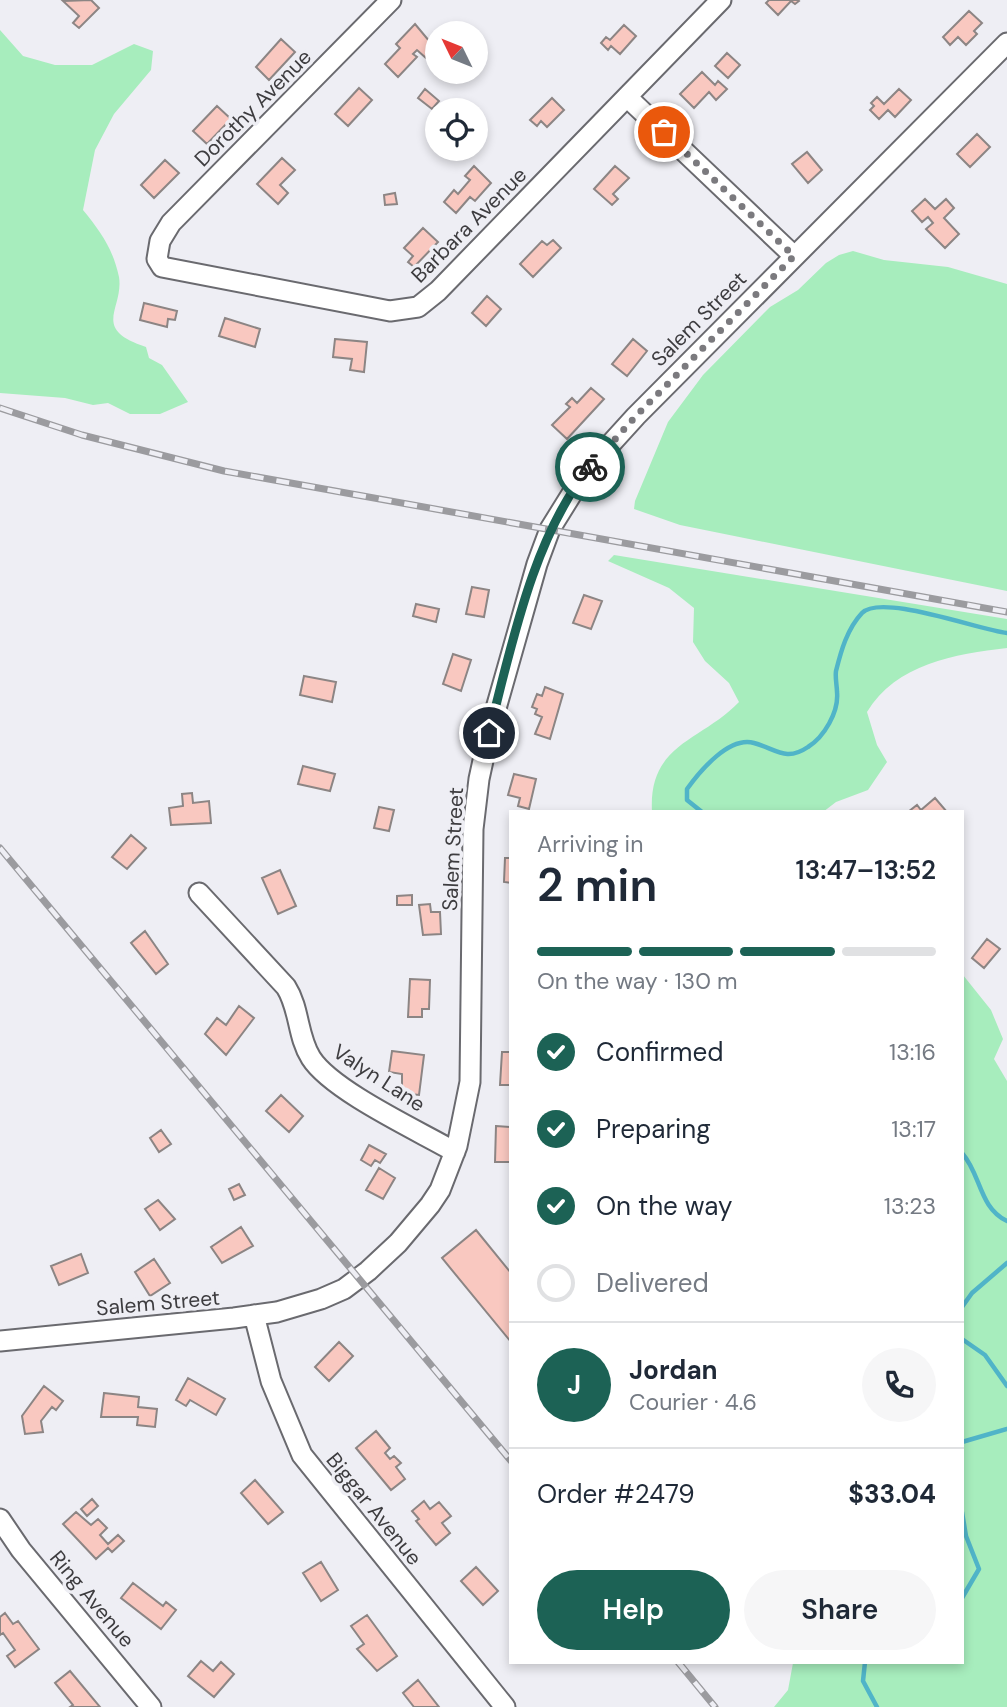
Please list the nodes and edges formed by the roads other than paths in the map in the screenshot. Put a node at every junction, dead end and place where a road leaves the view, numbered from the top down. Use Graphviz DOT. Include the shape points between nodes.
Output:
graph roads {
  1 [pos="391,0"];
  2 [pos="721,0"];
  3 [pos="1007,43"];
  4 [pos="627,97"];
  5 [pos="157,254"];
  6 [pos="794,256"];
  7 [pos="199,893"];
  8 [pos="455,1152"];
  9 [pos="254,1315"];
  10 [pos="0,1341"];
  11 [pos="0,1519"];
  12 [pos="151,1707"];
  13 [pos="505,1707"];
  1 -- 5 [label="street, Dorothy Avenue" via="171,223"];
  2 -- 4 [label="street, Barbara Avenue"];
  3 -- 6 [label="street, Salem Street"];
  4 -- 5 [label="street, Barbara Avenue" via="418,307 390,311 170,270 160,265"];
  4 -- 6 [label="street"];
  6 -- 8 [label="street, Salem Street" via="603,451 562,507 544,546 479,779 471,883 472,1058"];
  7 -- 8 [label="street, Valyn Lane" via="286,987 303,1042 321,1071"];
  8 -- 9 [label="street, Salem Street" via="430,1205 359,1279 321,1299"];
  9 -- 10 [label="street, Salem Street"];
  9 -- 13 [label="street, Biggar Avenue" via="271,1381 302,1455"];
  11 -- 12 [label="street, Ring Avenue"];
}
